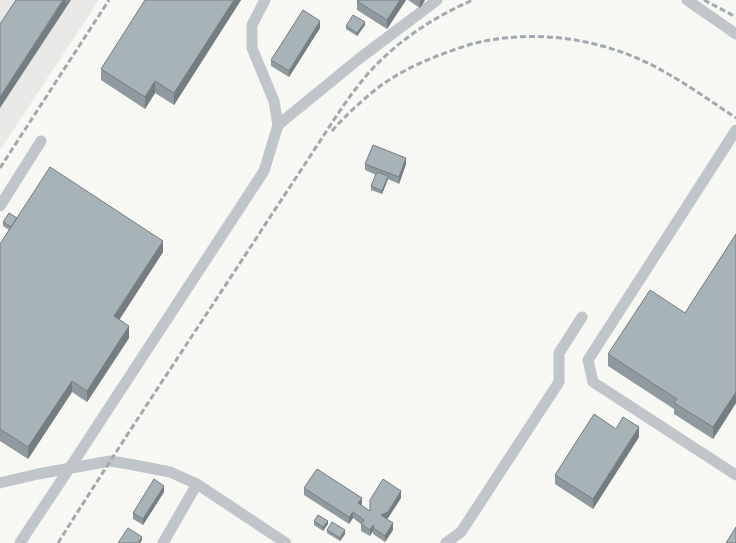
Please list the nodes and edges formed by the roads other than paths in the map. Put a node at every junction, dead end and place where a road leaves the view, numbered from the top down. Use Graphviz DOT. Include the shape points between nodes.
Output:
graph roads {
  1 [pos="265,0"];
  2 [pos="437,0"];
  3 [pos="688,0"];
  4 [pos="736,34"];
  5 [pos="278,125"];
  6 [pos="736,130"];
  7 [pos="41,141"];
  8 [pos="0,206"];
  9 [pos="582,317"];
  10 [pos="69,469"];
  11 [pos="736,475"];
  12 [pos="0,483"];
  13 [pos="198,484"];
  14 [pos="20,543"];
  15 [pos="163,543"];
  16 [pos="286,543"];
  17 [pos="446,543"];
  1 -- 5 [label="lane" via="252,25 252,48 274,101"];
  2 -- 5 [label="lane"];
  3 -- 4 [label="lane"];
  5 -- 10 [label="lane" via="264,171"];
  6 -- 11 [label="lane" via="588,360 593,382"];
  7 -- 8 [label="lane"];
  9 -- 17 [label="lane" via="559,353 559,382 461,532"];
  10 -- 12 [label="lane"];
  10 -- 13 [label="lane" via="110,461 170,472"];
  10 -- 14 [label="lane"];
  13 -- 15 [label="lane"];
  13 -- 16 [label="lane"];
}
